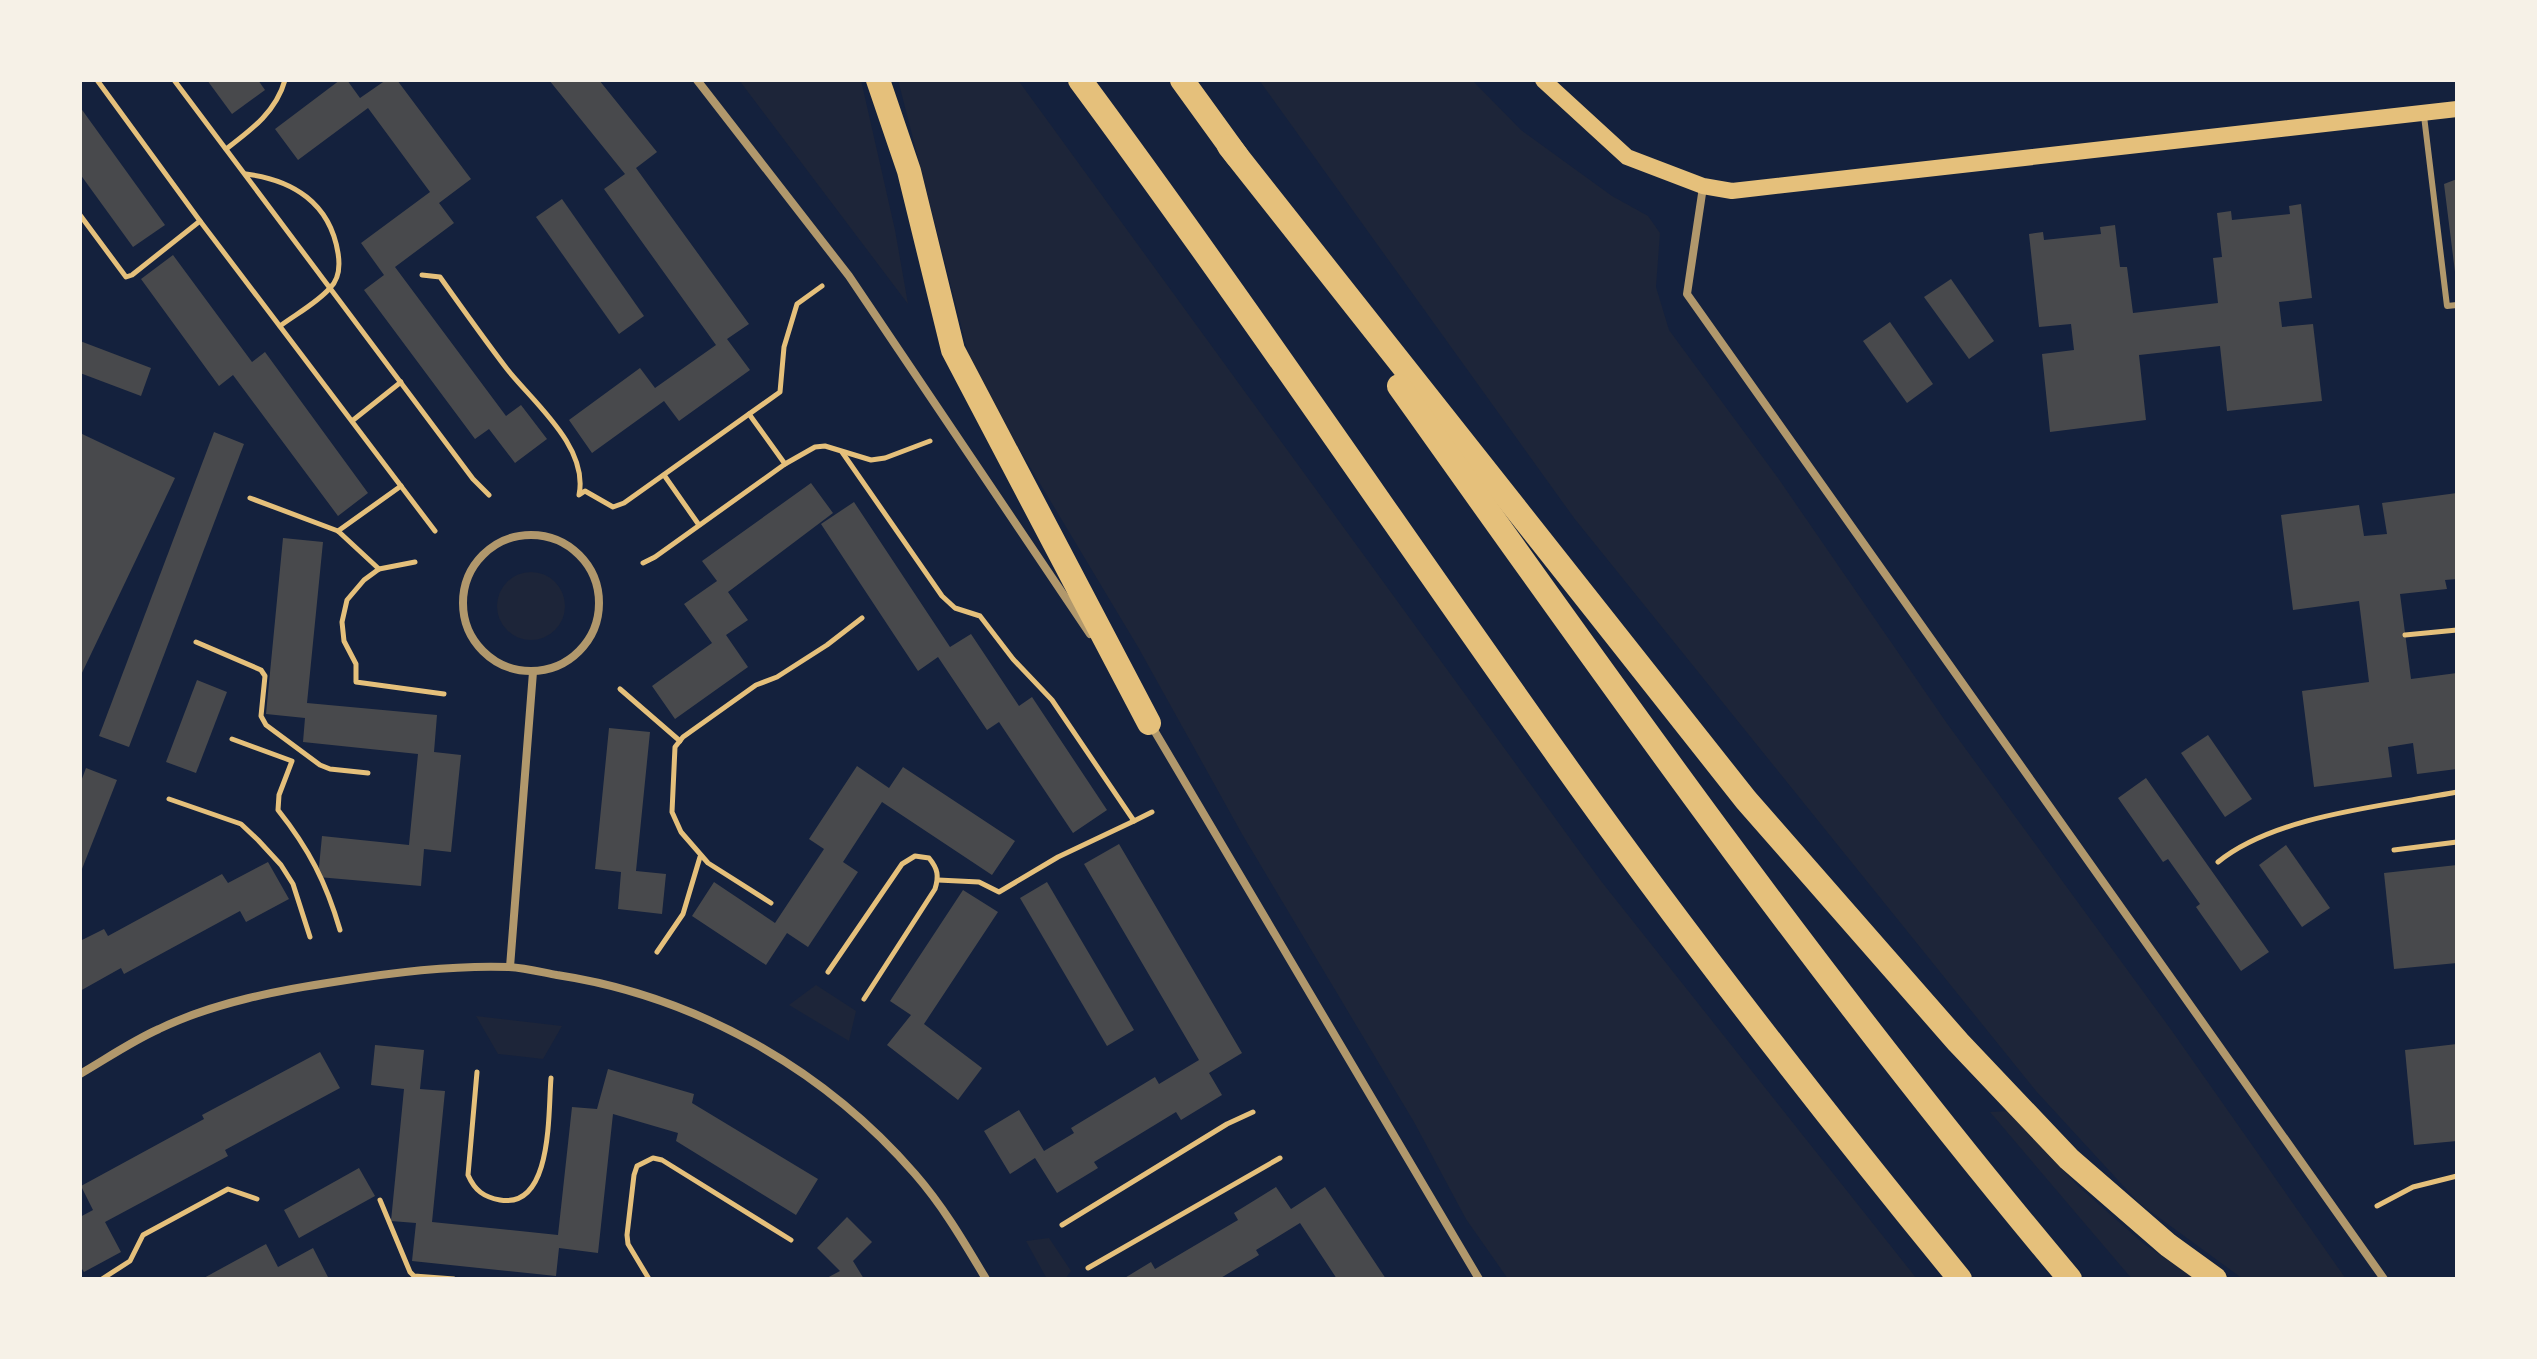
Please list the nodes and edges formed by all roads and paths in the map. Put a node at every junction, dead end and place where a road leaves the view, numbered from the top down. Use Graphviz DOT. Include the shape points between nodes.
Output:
graph roads {
  1 [pos="97,80"];
  2 [pos="174,80"];
  3 [pos="285,80"];
  4 [pos="697,80"];
  5 [pos="878,80"];
  6 [pos="1080,80"];
  7 [pos="1182,80"];
  8 [pos="1543,80"];
  9 [pos="2457,109"];
  10 [pos="2423,112"];
  11 [pos="1229,146"];
  12 [pos="226,149"];
  13 [pos="246,174"];
  14 [pos="1703,186"];
  15 [pos="80,215"];
  16 [pos="200,221"];
  17 [pos="422,275"];
  18 [pos="822,286"];
  19 [pos="331,288"];
  20 [pos="2457,305"];
  21 [pos="280,326"];
  22 [pos="401,382"];
  23 [pos="749,414"];
  24 [pos="352,421"];
  25 [pos="930,441"];
  26 [pos="842,452"];
  27 [pos="785,464"];
  28 [pos="664,475"];
  29 [pos="401,486"];
  30 [pos="489,495"];
  31 [pos="250,498"];
  32 [pos="699,525"];
  33 [pos="338,531"];
  34 [pos="435,531"];
  35 [pos="415,562"];
  36 [pos="643,563"];
  37 [pos="379,569"];
  38 [pos="862,618"];
  39 [pos="2457,630"];
  40 [pos="2405,635"];
  41 [pos="196,642"];
  42 [pos="533,672"];
  43 [pos="620,689"];
  44 [pos="444,694"];
  45 [pos="1149,723"];
  46 [pos="232,739"];
  47 [pos="680,741"];
  48 [pos="368,773"];
  49 [pos="2457,792"];
  50 [pos="169,799"];
  51 [pos="1152,812"];
  52 [pos="1134,821"];
  53 [pos="2457,842"];
  54 [pos="2394,850"];
  55 [pos="701,856"];
  56 [pos="2218,862"];
  57 [pos="938,880"];
  58 [pos="771,903"];
  59 [pos="340,930"];
  60 [pos="310,937"];
  61 [pos="657,952"];
  62 [pos="510,967"];
  63 [pos="828,972"];
  64 [pos="864,999"];
  65 [pos="477,1072"];
  66 [pos="80,1074"];
  67 [pos="551,1078"];
  68 [pos="1253,1112"];
  69 [pos="1280,1158"];
  70 [pos="2457,1176"];
  71 [pos="257,1199"];
  72 [pos="380,1200"];
  73 [pos="2377,1206"];
  74 [pos="1062,1225"];
  75 [pos="791,1240"];
  76 [pos="1088,1268"];
  77 [pos="102,1279"];
  78 [pos="454,1279"];
  79 [pos="649,1279"];
  80 [pos="986,1279"];
  81 [pos="1479,1279"];
  82 [pos="1960,1279"];
  83 [pos="2070,1279"];
  84 [pos="2215,1279"];
  85 [pos="2384,1279"];
  1 -- 16 [label="path"];
  2 -- 12 [label="path"];
  3 -- 12 [label="path" via="260,124"];
  4 -- 45 [label="street" via="849,276"];
  5 -- 45 [label="highway" via="909,171 953,350"];
  6 -- 82 [label="highway" via="1561,761 1738,1001"];
  7 -- 11 [label="highway"];
  8 -- 14 [label="main road" via="1627,157"];
  9 -- 10 [label="main road"];
  10 -- 14 [label="main road" via="1732,191"];
  10 -- 20 [label="lane" via="2447,306"];
  11 -- 83 [label="highway" via="1668,763 1809,952"];
  11 -- 84 [label="highway" via="1746,800 1958,1042 2059,1148 2168,1245"];
  12 -- 13 [label="path"];
  13 -- 19 [label="path"];
  13 -- 19 [label="path" via="282,182 321,211 331,227 339,263"];
  14 -- 85 [label="street" via="1687,294"];
  15 -- 16 [label="path" via="126,277"];
  16 -- 21 [label="path"];
  17 -- 28 [label="path" via="440,277 508,371 554,423 577,467 579,495 585,491 613,507"];
  18 -- 23 [label="path" via="797,304 781,359 780,392"];
  19 -- 21 [label="path"];
  19 -- 22 [label="path"];
  21 -- 24 [label="path"];
  22 -- 24 [label="path"];
  22 -- 30 [label="path"];
  23 -- 27 [label="path"];
  23 -- 28 [label="path"];
  24 -- 29 [label="path"];
  25 -- 26 [label="path" via="871,460"];
  26 -- 27 [label="path" via="815,447"];
  26 -- 52 [label="path" via="942,596 955,608 980,616 1052,700"];
  27 -- 32 [label="path"];
  28 -- 32 [label="path"];
  29 -- 33 [label="path"];
  29 -- 34 [label="path"];
  31 -- 33 [label="path"];
  32 -- 36 [label="path"];
  33 -- 37 [label="path"];
  35 -- 37 [label="path"];
  37 -- 44 [label="path" via="347,600 342,622 344,641 356,664 356,682"];
  38 -- 47 [label="path"];
  39 -- 40 [label="path"];
  41 -- 48 [label="path" via="261,670 261,716 284,739 320,765"];
  42 -- 42 [label="street" via="508,668 487,656 471,636 463,612 464,587 475,564 493,546 516,536 541,535 564,543 584,560 596,582 599,607 593,632 579,652 558,666"];
  42 -- 62 [label="street"];
  43 -- 47 [label="path"];
  45 -- 81 [label="street"];
  46 -- 59 [label="path" via="292,761 278,810 315,861"];
  47 -- 55 [label="path" via="675,747 672,812"];
  49 -- 56 [label="path" via="2302,822 2236,847"];
  50 -- 60 [label="path" via="241,824 258,840 293,884"];
  51 -- 52 [label="path"];
  52 -- 57 [label="path" via="999,892 979,882"];
  53 -- 54 [label="path"];
  55 -- 58 [label="path"];
  55 -- 61 [label="path" via="683,914"];
  57 -- 63 [label="path" via="929,858 915,856 902,864"];
  57 -- 64 [label="path"];
  62 -- 66 [label="street" via="394,971 299,986 160,1028"];
  62 -- 80 [label="street" via="646,995 700,1015 768,1051 830,1093 916,1174 952,1220"];
  65 -- 67 [label="path" via="468,1175 486,1197 506,1201 533,1189 542,1172"];
  68 -- 74 [label="path"];
  69 -- 76 [label="path"];
  70 -- 73 [label="path" via="2413,1187"];
  71 -- 77 [label="path" via="228,1189 143,1235 130,1261"];
  72 -- 78 [label="path" via="410,1272"];
  75 -- 79 [label="path" via="653,1158 637,1166 627,1235"];
}
